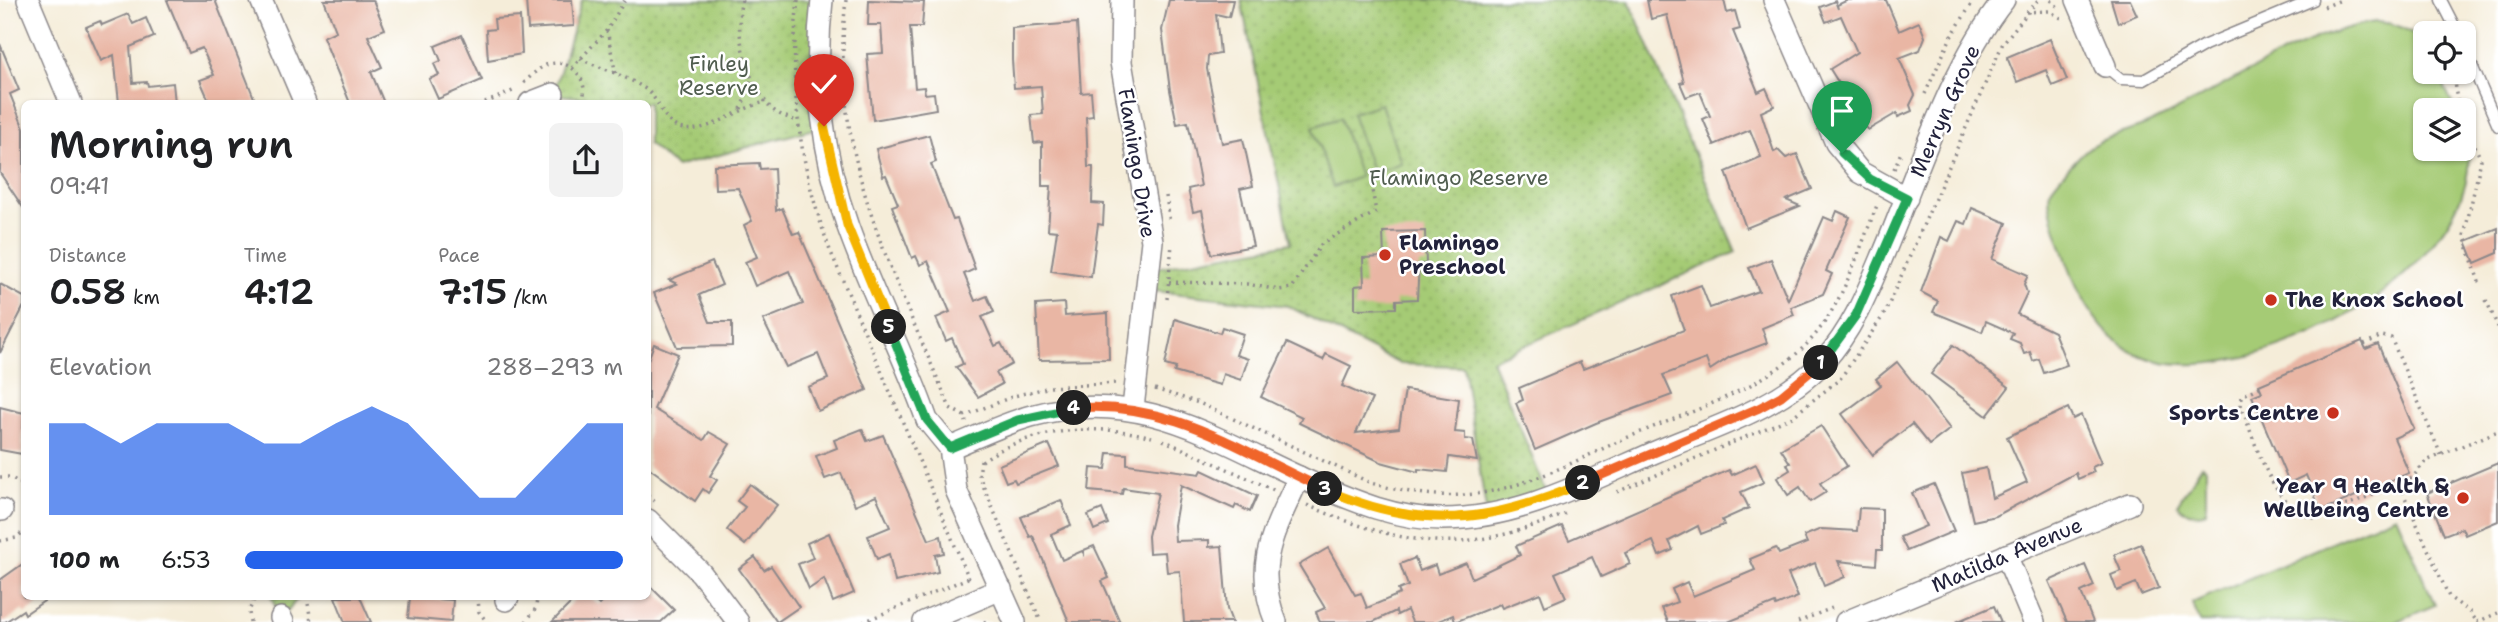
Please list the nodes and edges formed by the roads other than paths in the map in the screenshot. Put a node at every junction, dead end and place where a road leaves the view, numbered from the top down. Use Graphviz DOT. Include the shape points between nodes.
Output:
graph roads {
  1 [pos="27,0"];
  2 [pos="261,0"];
  3 [pos="822,0"];
  4 [pos="1122,0"];
  5 [pos="1774,0"];
  6 [pos="2004,0"];
  7 [pos="2077,0"];
  8 [pos="2313,0"];
  9 [pos="2441,0"];
  10 [pos="2452,21"];
  11 [pos="2105,66"];
  12 [pos="2476,75"];
  13 [pos="553,94"];
  14 [pos="70,100"];
  15 [pos="304,100"];
  16 [pos="538,100"];
  17 [pos="2498,126"];
  18 [pos="1907,198"];
  19 [pos="1133,408"];
  20 [pos="950,448"];
  21 [pos="1299,477"];
  22 [pos="2130,504"];
  23 [pos="651,523"];
  24 [pos="2006,555"];
  25 [pos="1000,589"];
  26 [pos="738,622"];
  27 [pos="924,622"];
  28 [pos="1015,622"];
  29 [pos="1276,622"];
  30 [pos="1846,622"];
  31 [pos="2034,622"];
  1 -- 14 [label="street"];
  2 -- 15 [label="street"];
  3 -- 20 [label="street" via="820,96 838,196 927,420"];
  4 -- 19 [label="street, Flamingo Drive" via="1121,62 1152,241"];
  5 -- 18 [label="street" via="1836,143 1860,172"];
  6 -- 18 [label="street, Merryn Grove" via="1961,65"];
  7 -- 11 [label="street"];
  8 -- 11 [label="lane" via="2205,45 2144,80 2121,79"];
  9 -- 10 [label="lane"];
  12 -- 17 [label="lane"];
  13 -- 16 [label="street"];
  18 -- 21 [label="street, Merryn Grove" via="1863,302 1841,338 1812,372 1759,408 1560,493 1487,516 1415,518 1362,505"];
  19 -- 20 [label="street, Merryn Grove" via="1047,412"];
  19 -- 21 [label="street, Merryn Grove" via="1188,424"];
  20 -- 25 [label="street" via="956,490"];
  21 -- 29 [label="street" via="1266,557 1264,581"];
  22 -- 24 [label="street, Matilda Avenue"];
  23 -- 26 [label="street" via="701,573"];
  24 -- 30 [label="street, Matilda Avenue"];
  24 -- 31 [label="street"];
  25 -- 27 [label="street"];
  25 -- 28 [label="street"];
}
